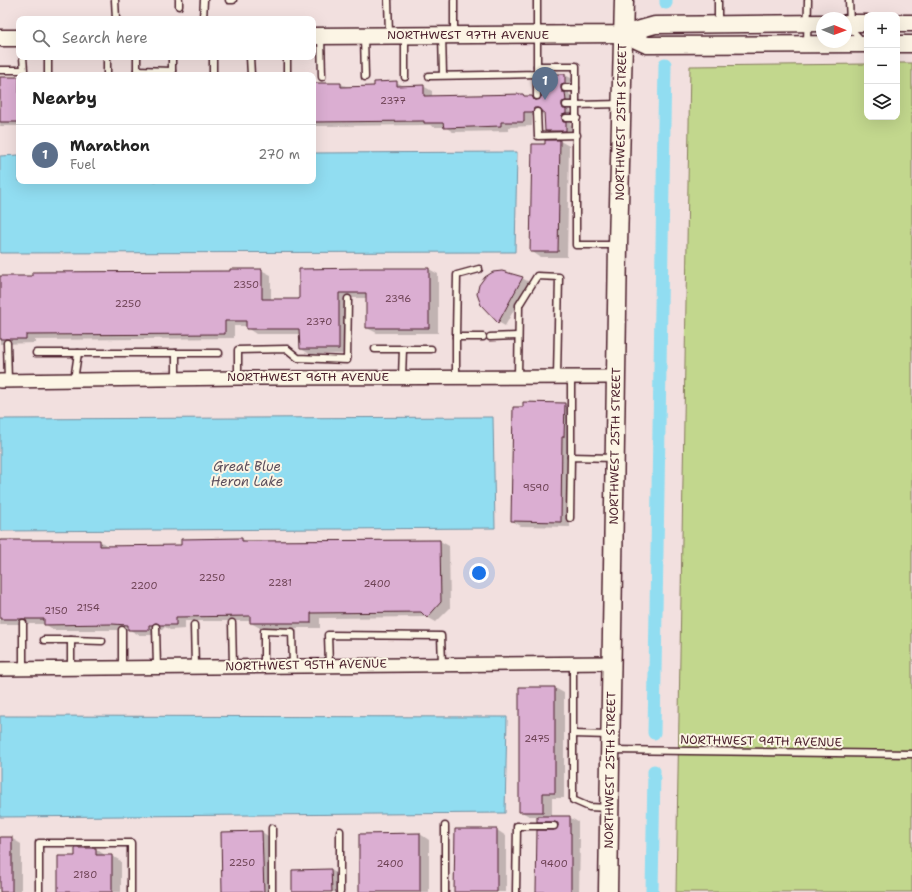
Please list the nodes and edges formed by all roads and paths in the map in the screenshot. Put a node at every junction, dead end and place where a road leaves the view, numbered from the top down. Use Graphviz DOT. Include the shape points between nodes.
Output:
graph roads {
  1 [pos="115,0"];
  2 [pos="204,0"];
  3 [pos="229,0"];
  4 [pos="233,0"];
  5 [pos="388,0"];
  6 [pos="454,0"];
  7 [pos="537,0"];
  8 [pos="624,0"];
  9 [pos="718,0"];
  10 [pos="808,0"];
  11 [pos="849,0"];
  12 [pos="848,12"];
  13 [pos="116,16"];
  14 [pos="204,16"];
  15 [pos="852,23"];
  16 [pos="864,23"];
  17 [pos="900,23"];
  18 [pos="912,23"];
  19 [pos="718,24"];
  20 [pos="815,24"];
  21 [pos="852,30"];
  22 [pos="623,34"];
  23 [pos="448,35"];
  24 [pos="537,35"];
  25 [pos="317,36"];
  26 [pos="364,36"];
  27 [pos="389,36"];
  28 [pos="405,36"];
  29 [pos="0,38"];
  30 [pos="16,38"];
  31 [pos="864,42"];
  32 [pos="807,44"];
  33 [pos="864,44"];
  34 [pos="900,44"];
  35 [pos="912,44"];
  36 [pos="23,60"];
  37 [pos="48,60"];
  38 [pos="107,60"];
  39 [pos="137,60"];
  40 [pos="172,60"];
  41 [pos="213,60"];
  42 [pos="250,60"];
  43 [pos="287,60"];
  44 [pos="537,66"];
  45 [pos="0,70"];
  46 [pos="48,72"];
  47 [pos="107,72"];
  48 [pos="137,72"];
  49 [pos="172,72"];
  50 [pos="213,72"];
  51 [pos="250,72"];
  52 [pos="287,72"];
  53 [pos="537,74"];
  54 [pos="443,75"];
  55 [pos="429,76"];
  56 [pos="322,77"];
  57 [pos="365,77"];
  58 [pos="405,77"];
  59 [pos="565,88"];
  60 [pos="576,88"];
  61 [pos="539,91"];
  62 [pos="622,104"];
  63 [pos="566,105"];
  64 [pos="576,105"];
  65 [pos="538,112"];
  66 [pos="566,118"];
  67 [pos="577,118"];
  68 [pos="538,119"];
  69 [pos="545,119"];
  70 [pos="577,136"];
  71 [pos="618,245"];
  72 [pos="479,269"];
  73 [pos="348,299"];
  74 [pos="518,336"];
  75 [pos="456,337"];
  76 [pos="483,337"];
  77 [pos="490,337"];
  78 [pos="7,343"];
  79 [pos="375,348"];
  80 [pos="403,349"];
  81 [pos="431,349"];
  82 [pos="36,353"];
  83 [pos="78,353"];
  84 [pos="219,353"];
  85 [pos="176,354"];
  86 [pos="402,377"];
  87 [pos="456,377"];
  88 [pos="518,377"];
  89 [pos="557,377"];
  90 [pos="571,377"];
  91 [pos="616,377"];
  92 [pos="238,378"];
  93 [pos="176,379"];
  94 [pos="74,380"];
  95 [pos="4,381"];
  96 [pos="571,457"];
  97 [pos="615,458"];
  98 [pos="570,518"];
  99 [pos="23,623"];
  100 [pos="232,623"];
  101 [pos="194,625"];
  102 [pos="156,627"];
  103 [pos="122,630"];
  104 [pos="44,640"];
  105 [pos="71,640"];
  106 [pos="102,641"];
  107 [pos="573,662"];
  108 [pos="442,663"];
  109 [pos="611,663"];
  110 [pos="264,665"];
  111 [pos="293,665"];
  112 [pos="329,665"];
  113 [pos="195,666"];
  114 [pos="232,666"];
  115 [pos="122,667"];
  116 [pos="156,667"];
  117 [pos="23,668"];
  118 [pos="71,668"];
  119 [pos="0,669"];
  120 [pos="572,734"];
  121 [pos="610,742"];
  122 [pos="912,754"];
  123 [pos="609,808"];
  124 [pos="445,826"];
  125 [pos="554,826"];
  126 [pos="272,828"];
  127 [pos="340,831"];
  128 [pos="39,892"];
  129 [pos="131,892"];
  130 [pos="272,892"];
  131 [pos="340,892"];
  132 [pos="444,892"];
  133 [pos="516,892"];
  134 [pos="608,892"];
  1 -- 13 [label="lane"];
  2 -- 14 [label="lane"];
  3 -- 4 [label="lane"];
  5 -- 27 [label="lane"];
  6 -- 23 [label="lane"];
  7 -- 24 [label="lane"];
  8 -- 22 [label="main road, NORTHWEST 25TH STREET"];
  9 -- 19 [label="lane"];
  10 -- 20 [label="lane"];
  11 -- 12 [label="lane"];
  15 -- 16 [label="street"];
  17 -- 18 [label="street"];
  19 -- 20 [label="street, NORTHWEST 97TH AVENUE"];
  19 -- 22 [label="street, NORTHWEST 97TH AVENUE" via="655,25"];
  20 -- 32 [label="lane"];
  21 -- 31 [label="lane"];
  22 -- 24 [label="street, NORTHWEST 97TH AVENUE"];
  22 -- 32 [label="street, NORTHWEST 97TH AVENUE" via="646,46"];
  22 -- 62 [label="main road, NORTHWEST 25TH STREET"];
  23 -- 24 [label="street, NORTHWEST 97TH AVENUE"];
  23 -- 28 [label="street, NORTHWEST 97TH AVENUE"];
  23 -- 54 [label="lane"];
  24 -- 44 [label="lane"];
  25 -- 26 [label="street, NORTHWEST 97TH AVENUE"];
  25 -- 56 [label="lane"];
  26 -- 27 [label="street, NORTHWEST 97TH AVENUE"];
  26 -- 57 [label="lane"];
  27 -- 28 [label="street, NORTHWEST 97TH AVENUE"];
  28 -- 58 [label="lane"];
  29 -- 30 [label="street"];
  32 -- 33 [label="street, NORTHWEST 97TH AVENUE"];
  34 -- 35 [label="street"];
  36 -- 45 [label="lane" via="24,70"];
  37 -- 46 [label="lane"];
  38 -- 47 [label="lane"];
  39 -- 48 [label="lane"];
  40 -- 49 [label="lane"];
  41 -- 50 [label="lane"];
  42 -- 51 [label="lane"];
  43 -- 52 [label="lane"];
  44 -- 53 [label="lane"];
  44 -- 60 [label="lane" via="576,66"];
  53 -- 54 [label="lane"];
  53 -- 61 [label="lane"];
  54 -- 55 [label="lane"];
  59 -- 60 [label="lane"];
  60 -- 64 [label="lane"];
  62 -- 64 [label="lane"];
  62 -- 71 [label="main road, NORTHWEST 25TH STREET"];
  63 -- 64 [label="lane"];
  64 -- 67 [label="lane"];
  65 -- 68 [label="lane"];
  66 -- 67 [label="lane"];
  67 -- 70 [label="lane"];
  68 -- 69 [label="lane"];
  68 -- 70 [label="lane" via="538,136"];
  70 -- 71 [label="lane" via="576,245"];
  71 -- 91 [label="main road, NORTHWEST 25TH STREET"];
  72 -- 75 [label="lane" via="457,275"];
  73 -- 92 [label="lane" via="347,360 298,358 287,349 238,350"];
  74 -- 77 [label="lane"];
  74 -- 88 [label="lane"];
  74 -- 89 [label="lane" via="519,305 537,276 559,277"];
  75 -- 76 [label="lane"];
  75 -- 87 [label="lane"];
  78 -- 95 [label="lane"];
  79 -- 80 [label="lane"];
  80 -- 81 [label="lane"];
  80 -- 86 [label="lane"];
  82 -- 83 [label="lane"];
  83 -- 85 [label="lane"];
  83 -- 94 [label="lane"];
  84 -- 85 [label="lane"];
  85 -- 93 [label="lane"];
  86 -- 87 [label="street, NORTHWEST 96TH AVENUE"];
  86 -- 92 [label="street, NORTHWEST 96TH AVENUE"];
  87 -- 88 [label="street, NORTHWEST 96TH AVENUE"];
  88 -- 89 [label="street, NORTHWEST 96TH AVENUE"];
  89 -- 90 [label="street, NORTHWEST 96TH AVENUE"];
  90 -- 91 [label="street, NORTHWEST 96TH AVENUE"];
  90 -- 96 [label="lane"];
  91 -- 97 [label="main road, NORTHWEST 25TH STREET"];
  92 -- 93 [label="street, NORTHWEST 96TH AVENUE"];
  93 -- 94 [label="street, NORTHWEST 96TH AVENUE"];
  94 -- 95 [label="street, NORTHWEST 96TH AVENUE"];
  96 -- 97 [label="lane"];
  96 -- 98 [label="lane"];
  97 -- 109 [label="main road, NORTHWEST 25TH STREET"];
  99 -- 117 [label="lane"];
  100 -- 114 [label="lane"];
  101 -- 113 [label="lane"];
  102 -- 116 [label="lane"];
  103 -- 115 [label="lane"];
  104 -- 105 [label="lane"];
  105 -- 106 [label="lane"];
  105 -- 118 [label="lane"];
  107 -- 108 [label="street, NORTHWEST 95TH AVENUE"];
  107 -- 109 [label="street, NORTHWEST 95TH AVENUE"];
  107 -- 120 [label="lane"];
  108 -- 112 [label="street, NORTHWEST 95TH AVENUE"];
  108 -- 112 [label="lane" via="441,636 328,635"];
  109 -- 121 [label="main road, NORTHWEST 25TH STREET"];
  110 -- 111 [label="street, NORTHWEST 95TH AVENUE"];
  110 -- 111 [label="lane" via="264,632 292,632"];
  110 -- 114 [label="street, NORTHWEST 95TH AVENUE"];
  111 -- 112 [label="street, NORTHWEST 95TH AVENUE"];
  113 -- 114 [label="street, NORTHWEST 95TH AVENUE"];
  113 -- 116 [label="street, NORTHWEST 95TH AVENUE"];
  115 -- 116 [label="street, NORTHWEST 95TH AVENUE"];
  115 -- 118 [label="street, NORTHWEST 95TH AVENUE"];
  117 -- 118 [label="street, NORTHWEST 95TH AVENUE"];
  117 -- 119 [label="street, NORTHWEST 95TH AVENUE"];
  120 -- 121 [label="lane, NORTHWEST 94TH AVENUE"];
  120 -- 123 [label="lane" via="573,800 589,807"];
  121 -- 122 [label="lane, NORTHWEST 94TH AVENUE"];
  121 -- 123 [label="main road, NORTHWEST 25TH STREET"];
  123 -- 134 [label="main road, NORTHWEST 25TH STREET"];
  124 -- 132 [label="lane"];
  125 -- 133 [label="lane" via="516,826"];
  126 -- 130 [label="lane"];
  127 -- 131 [label="lane"];
  128 -- 129 [label="lane" via="39,843 131,843"];
}
